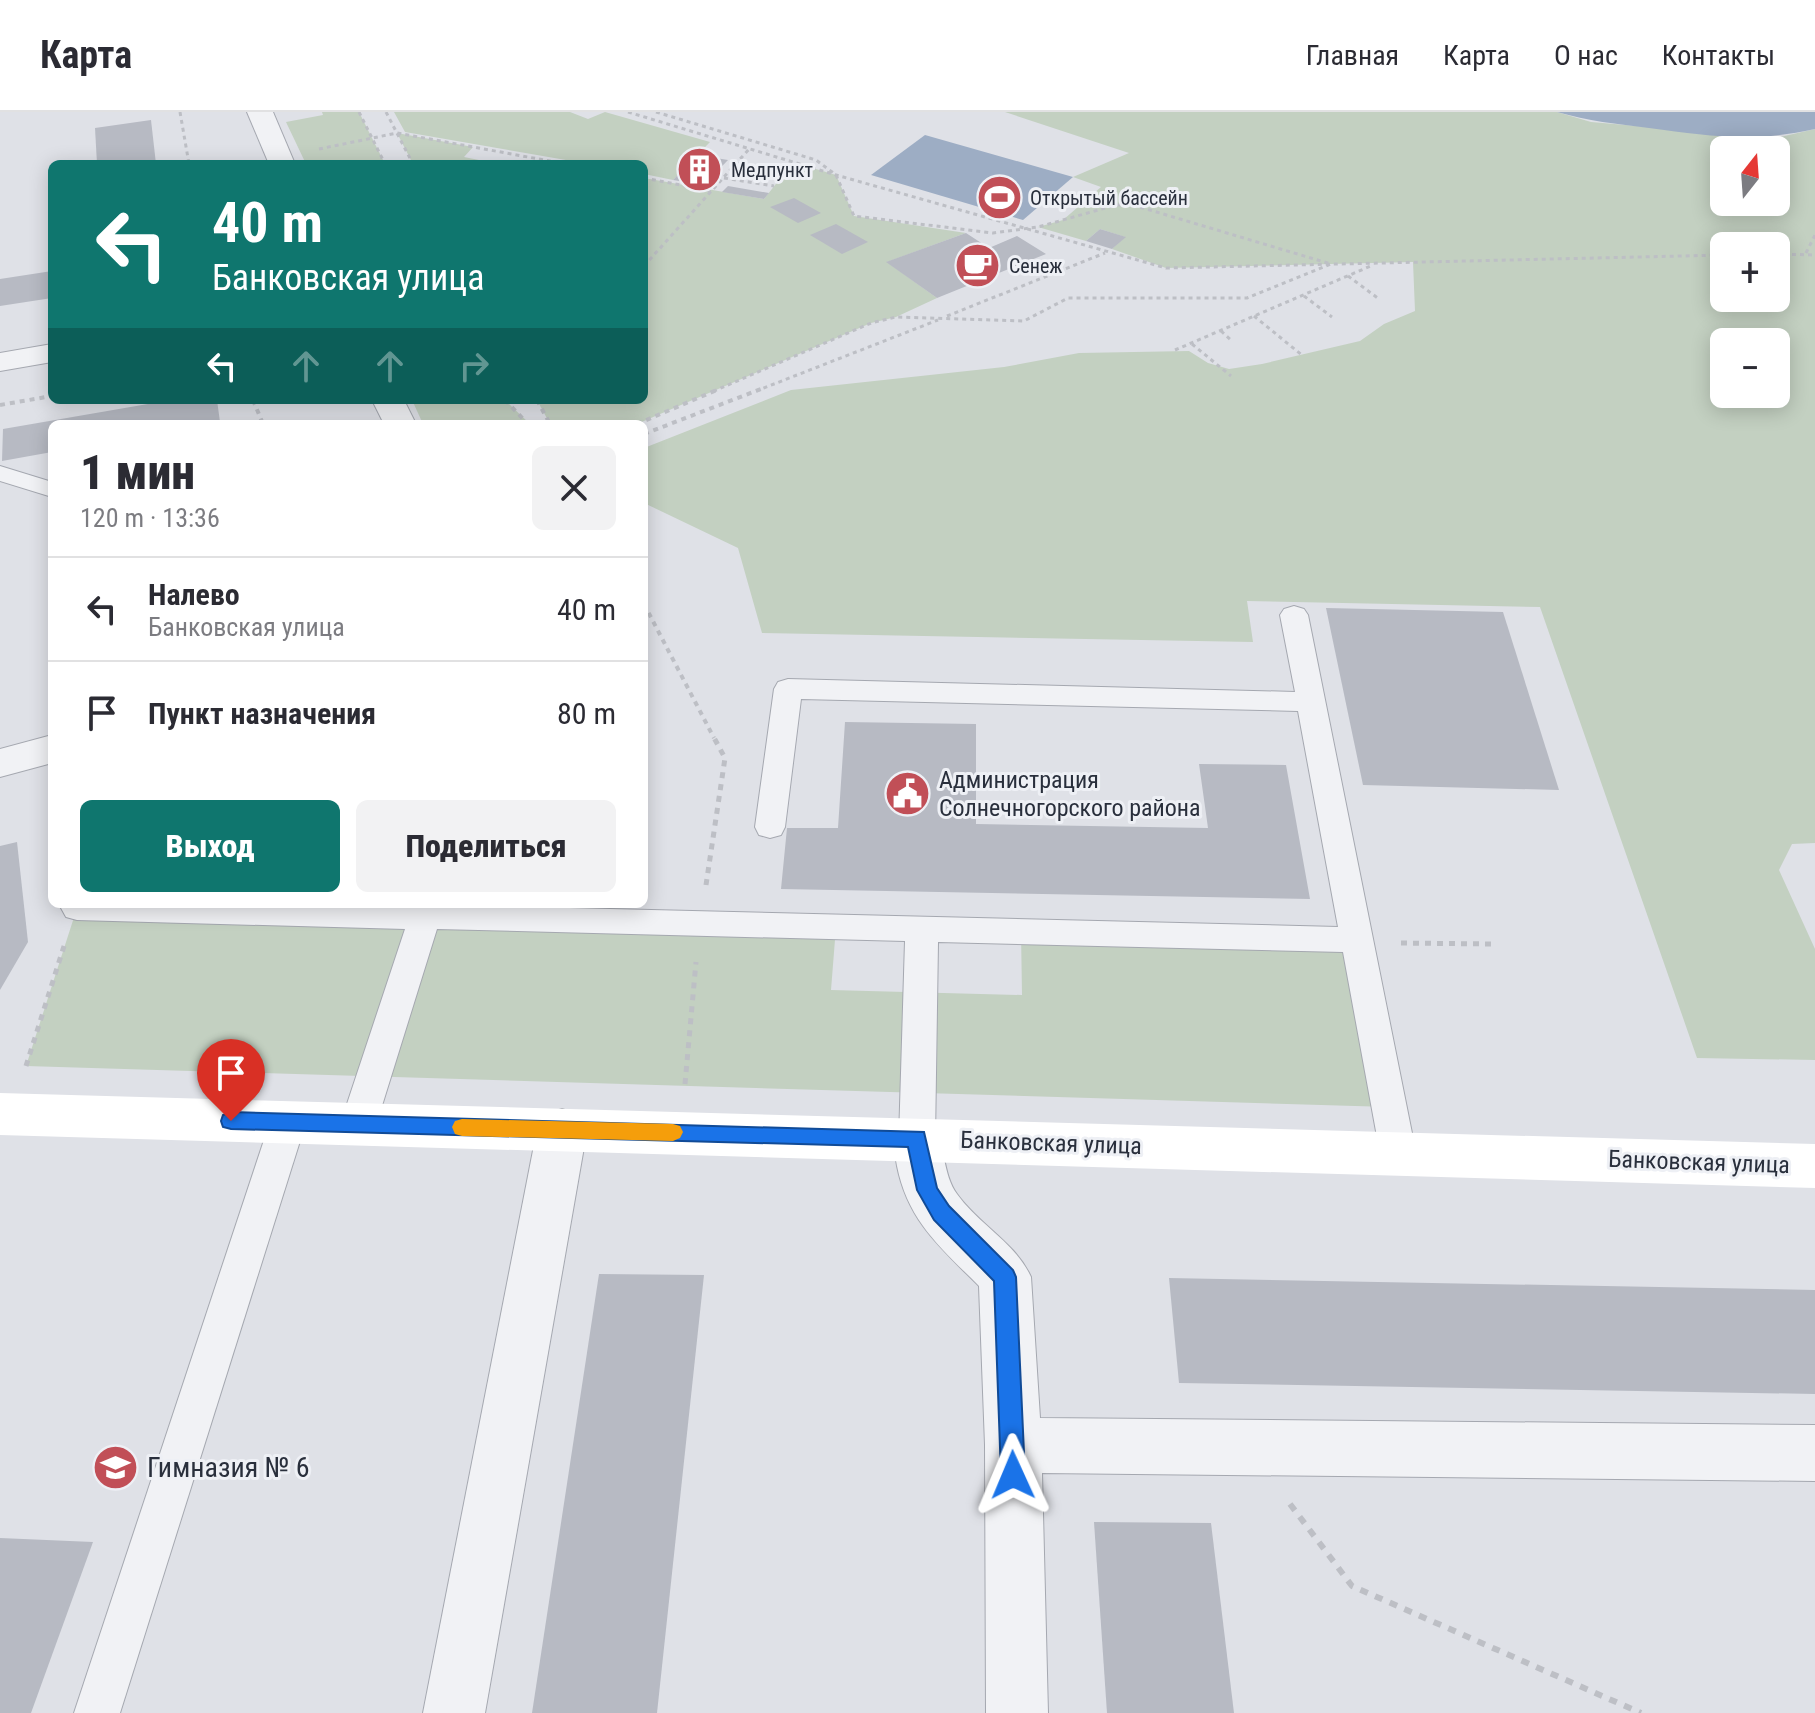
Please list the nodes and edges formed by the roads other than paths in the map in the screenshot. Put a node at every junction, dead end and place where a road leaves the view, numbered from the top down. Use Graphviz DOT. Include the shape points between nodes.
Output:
graph roads {
  1 [pos="260,112"];
  2 [pos="281,160"];
  3 [pos="48,354"];
  4 [pos="0,362"];
  5 [pos="0,473"];
  6 [pos="48,489"];
  7 [pos="1294,615"];
  8 [pos="1310,702"];
  9 [pos="48,750"];
  10 [pos="0,763"];
  11 [pos="770,827"];
  12 [pos="77,908"];
  13 [pos="425,917"];
  14 [pos="922,929"];
  15 [pos="1356,940"];
  16 [pos="0,1114"];
  17 [pos="288,1122"];
  18 [pos="358,1125"];
  19 [pos="562,1130"];
  20 [pos="917,1139"];
  21 [pos="1398,1153"];
  22 [pos="1815,1166"];
  23 [pos="1013,1445"];
  24 [pos="1815,1453"];
  25 [pos="97,1713"];
  26 [pos="454,1713"];
  27 [pos="1017,1713"];
  1 -- 2 [label="street"];
  3 -- 4 [label="street"];
  5 -- 6 [label="lane"];
  7 -- 8 [label="lane"];
  8 -- 11 [label="lane" via="788,689"];
  8 -- 15 [label="lane"];
  9 -- 10 [label="street"];
  12 -- 13 [label="lane"];
  13 -- 14 [label="lane"];
  13 -- 18 [label="lane"];
  14 -- 15 [label="lane"];
  14 -- 20 [label="lane"];
  15 -- 21 [label="lane"];
  16 -- 17 [label="street, Банковская улица"];
  17 -- 18 [label="street, Банковская улица"];
  17 -- 25 [label="lane"];
  18 -- 19 [label="street, Банковская улица"];
  19 -- 20 [label="street, Банковская улица"];
  19 -- 26 [label="street"];
  20 -- 21 [label="street, Банковская улица"];
  20 -- 23 [label="street" via="927,1190 941,1213 1005,1277"];
  21 -- 22 [label="street, Банковская улица"];
  23 -- 24 [label="street"];
  23 -- 27 [label="street"];
}
